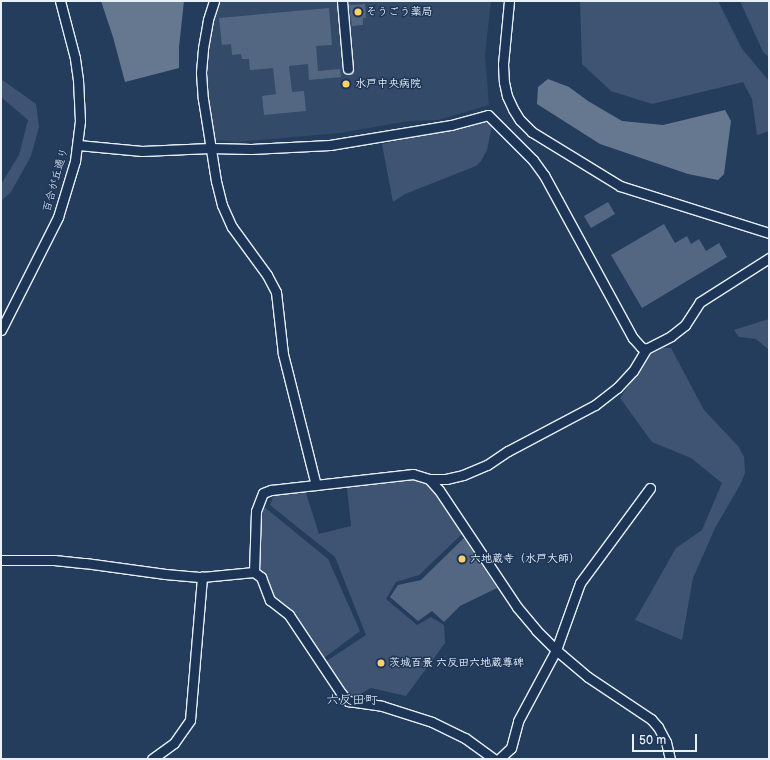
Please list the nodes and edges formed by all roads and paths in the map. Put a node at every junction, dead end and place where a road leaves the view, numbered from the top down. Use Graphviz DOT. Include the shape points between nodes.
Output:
graph roads {
  1 [pos="60,1"];
  2 [pos="214,1"];
  3 [pos="342,1"];
  4 [pos="509,1"];
  5 [pos="348,69"];
  6 [pos="78,145"];
  7 [pos="210,148"];
  8 [pos="769,233"];
  9 [pos="769,258"];
  10 [pos="1,330"];
  11 [pos="646,350"];
  12 [pos="429,479"];
  13 [pos="316,485"];
  14 [pos="650,488"];
  15 [pos="1,560"];
  16 [pos="254,572"];
  17 [pos="202,577"];
  18 [pos="556,650"];
  19 [pos="152,759"];
  20 [pos="494,759"];
  21 [pos="499,759"];
  22 [pos="670,759"];
  1 -- 6 [label="street, 百合が丘通り" via="78,80"];
  2 -- 7 [label="street" via="206,34 201,73"];
  3 -- 5 [label="street"];
  4 -- 8 [label="street" via="503,64 504,82 513,109 532,132 620,186"];
  6 -- 7 [label="street" via="142,151"];
  6 -- 10 [label="street, 百合が丘通り" via="71,178 58,217"];
  7 -- 11 [label="street" via="251,149 330,145 492,116 544,175 633,338"];
  7 -- 13 [label="street" via="218,193 227,217 268,275 276,292 283,354"];
  9 -- 11 [label="street" via="700,302 685,325"];
  11 -- 12 [label="street" via="633,371 595,405 533,437 487,465 464,475"];
  12 -- 13 [label="street" via="413,474"];
  12 -- 18 [label="street" via="439,490 517,607"];
  13 -- 16 [label="street" via="263,493 256,511"];
  14 -- 18 [label="street" via="580,583"];
  15 -- 17 [label="street" via="85,562"];
  16 -- 17 [label="street"];
  16 -- 20 [label="street" via="261,576 270,600 289,615 348,701 382,706 432,722 465,738"];
  17 -- 19 [label="street" via="190,720 174,743"];
  18 -- 21 [label="street" via="518,720 511,748"];
  18 -- 22 [label="street" via="588,677 650,719 666,742"];
}
